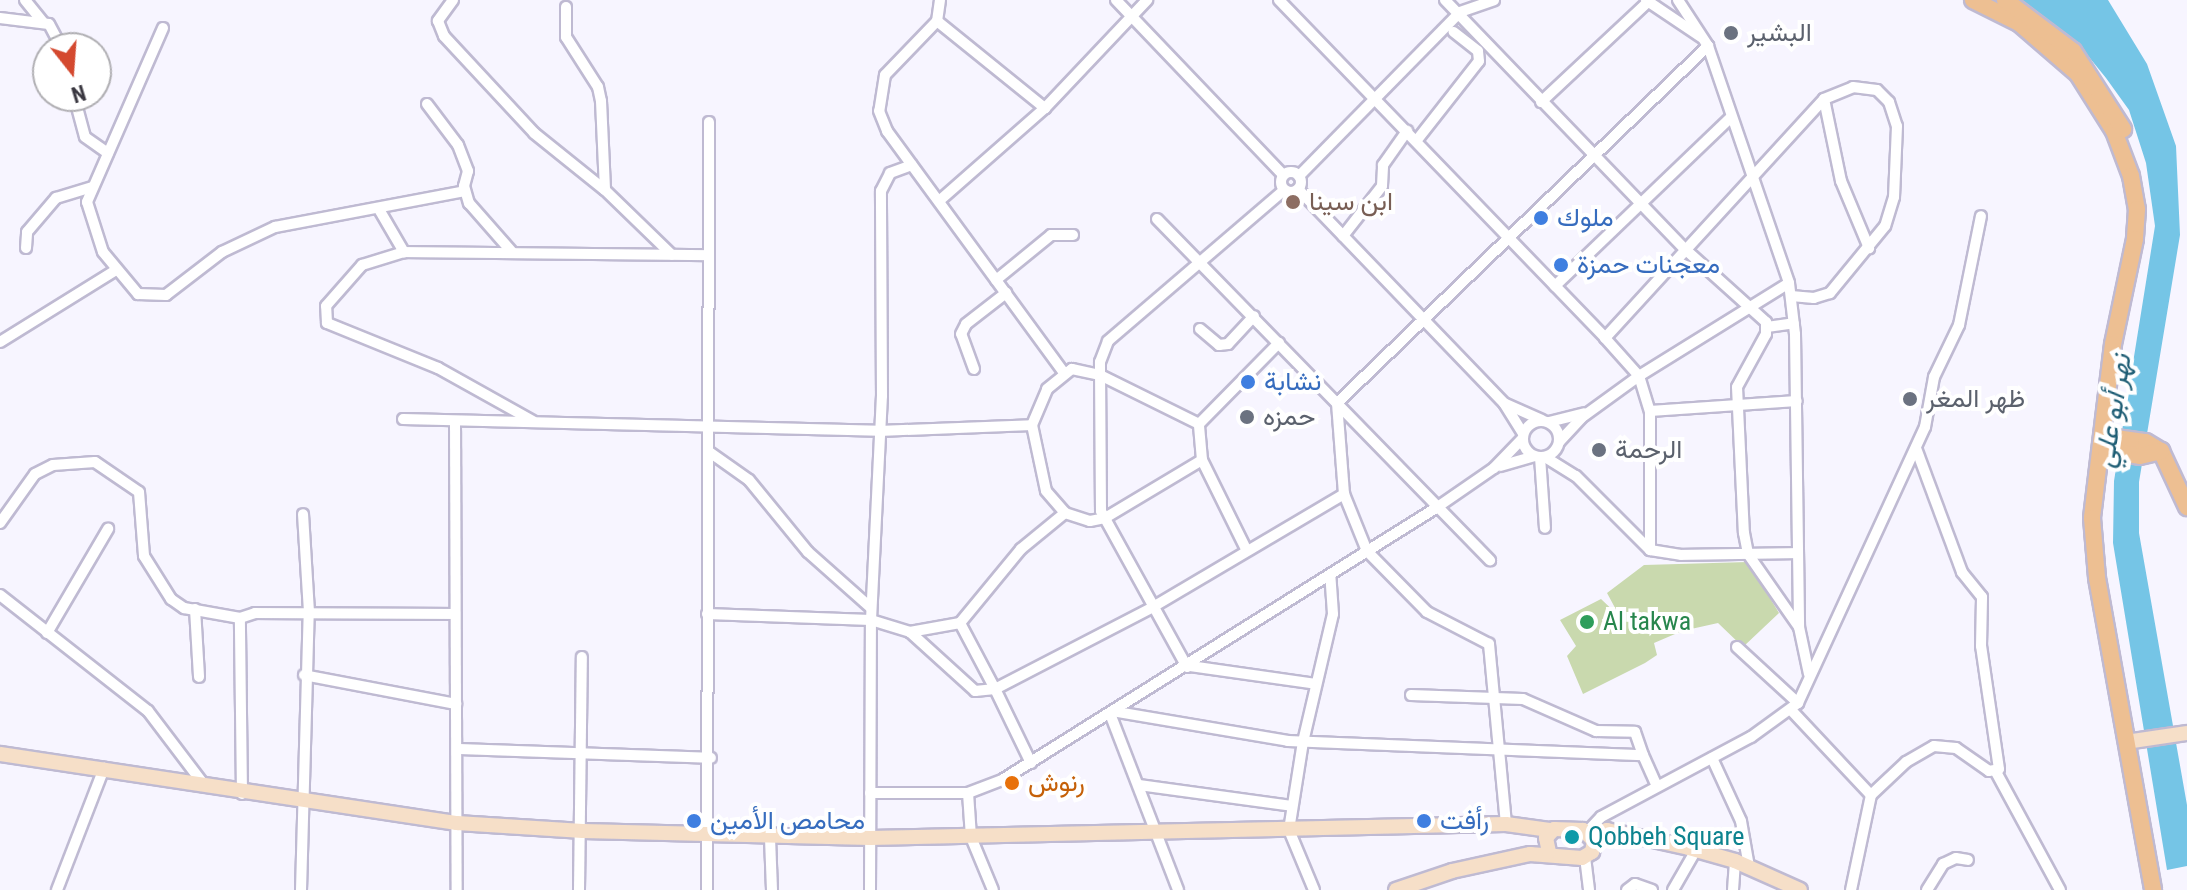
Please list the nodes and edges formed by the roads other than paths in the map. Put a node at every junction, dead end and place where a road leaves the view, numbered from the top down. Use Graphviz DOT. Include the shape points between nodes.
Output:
graph roads {
  1 [pos="25,0"];
  2 [pos="453,0"];
  3 [pos="940,0"];
  4 [pos="1116,0"];
  5 [pos="1147,0"];
  6 [pos="1279,0"];
  7 [pos="1445,0"];
  8 [pos="1494,0"];
  9 [pos="1678,0"];
  10 [pos="1973,0"];
  11 [pos="2005,0"];
  12 [pos="1648,1"];
  13 [pos="566,7"];
  14 [pos="1460,12"];
  15 [pos="1130,14"];
  16 [pos="0,18"];
  17 [pos="937,21"];
  18 [pos="43,22"];
  19 [pos="163,28"];
  20 [pos="56,32"];
  21 [pos="1454,32"];
  22 [pos="1706,43"];
  23 [pos="1376,99"];
  24 [pos="1824,99"];
  25 [pos="1541,102"];
  26 [pos="427,104"];
  27 [pos="1045,108"];
  28 [pos="78,112"];
  29 [pos="1731,117"];
  30 [pos="709,122"];
  31 [pos="1407,131"];
  32 [pos="1417,140"];
  33 [pos="108,153"];
  34 [pos="1592,155"];
  35 [pos="912,165"];
  36 [pos="1283,175"];
  37 [pos="1299,176"];
  38 [pos="1753,179"];
  39 [pos="91,187"];
  40 [pos="1298,189"];
  41 [pos="605,190"];
  42 [pos="1284,190"];
  43 [pos="465,191"];
  44 [pos="939,201"];
  45 [pos="1640,203"];
  46 [pos="380,211"];
  47 [pos="1981,216"];
  48 [pos="1157,219"];
  49 [pos="1073,235"];
  50 [pos="1343,236"];
  51 [pos="1508,238"];
  52 [pos="26,248"];
  53 [pos="1869,248"];
  54 [pos="1686,250"];
  55 [pos="404,252"];
  56 [pos="512,252"];
  57 [pos="672,255"];
  58 [pos="709,255"];
  59 [pos="1201,260"];
  60 [pos="116,270"];
  61 [pos="996,280"];
  62 [pos="1789,283"];
  63 [pos="1555,286"];
  64 [pos="1006,293"];
  65 [pos="1791,296"];
  66 [pos="1747,309"];
  67 [pos="1254,316"];
  68 [pos="1424,320"];
  69 [pos="1794,323"];
  70 [pos="1767,327"];
  71 [pos="1200,329"];
  72 [pos="1605,338"];
  73 [pos="0,342"];
  74 [pos="1279,343"];
  75 [pos="974,369"];
  76 [pos="1064,373"];
  77 [pos="1100,375"];
  78 [pos="1639,376"];
  79 [pos="1797,401"];
  80 [pos="1337,403"];
  81 [pos="1504,403"];
  82 [pos="1740,406"];
  83 [pos="1650,411"];
  84 [pos="1589,412"];
  85 [pos="403,419"];
  86 [pos="455,421"];
  87 [pos="1546,422"];
  88 [pos="539,424"];
  89 [pos="1199,424"];
  90 [pos="1032,425"];
  91 [pos="708,427"];
  92 [pos="879,431"];
  93 [pos="1522,437"];
  94 [pos="1559,443"];
  95 [pos="2112,445"];
  96 [pos="1916,448"];
  97 [pos="708,451"];
  98 [pos="1539,457"];
  99 [pos="1202,460"];
  100 [pos="1494,468"];
  101 [pos="1576,476"];
  102 [pos="1344,494"];
  103 [pos="2187,507"];
  104 [pos="1436,508"];
  105 [pos="1065,513"];
  106 [pos="303,514"];
  107 [pos="1105,518"];
  108 [pos="0,523"];
  109 [pos="1545,528"];
  110 [pos="108,529"];
  111 [pos="1246,549"];
  112 [pos="1650,550"];
  113 [pos="1367,551"];
  114 [pos="1797,553"];
  115 [pos="1748,554"];
  116 [pos="1490,560"];
  117 [pos="1330,575"];
  118 [pos="0,595"];
  119 [pos="1153,607"];
  120 [pos="195,609"];
  121 [pos="309,612"];
  122 [pos="455,614"];
  123 [pos="707,614"];
  124 [pos="871,614"];
  125 [pos="240,618"];
  126 [pos="960,623"];
  127 [pos="1799,627"];
  128 [pos="910,632"];
  129 [pos="47,633"];
  130 [pos="1737,647"];
  131 [pos="582,657"];
  132 [pos="1188,667"];
  133 [pos="304,675"];
  134 [pos="1809,675"];
  135 [pos="199,677"];
  136 [pos="1316,684"];
  137 [pos="995,689"];
  138 [pos="1411,695"];
  139 [pos="1497,697"];
  140 [pos="456,704"];
  141 [pos="1795,707"];
  142 [pos="1114,714"];
  143 [pos="2185,733"];
  144 [pos="2136,741"];
  145 [pos="1303,742"];
  146 [pos="1500,747"];
  147 [pos="457,749"];
  148 [pos="583,752"];
  149 [pos="0,754"];
  150 [pos="1643,755"];
  151 [pos="711,758"];
  152 [pos="1712,758"];
  153 [pos="1031,763"];
  154 [pos="104,768"];
  155 [pos="1996,772"];
  156 [pos="1139,785"];
  157 [pos="1657,786"];
  158 [pos="206,787"];
  159 [pos="870,793"];
  160 [pos="968,793"];
  161 [pos="242,794"];
  162 [pos="1871,795"];
  163 [pos="301,802"];
  164 [pos="1292,806"];
  165 [pos="457,823"];
  166 [pos="1506,824"];
  167 [pos="1156,830"];
  168 [pos="1289,830"];
  169 [pos="1550,830"];
  170 [pos="583,831"];
  171 [pos="1589,833"];
  172 [pos="709,836"];
  173 [pos="971,837"];
  174 [pos="770,838"];
  175 [pos="870,838"];
  176 [pos="1696,850"];
  177 [pos="1549,852"];
  178 [pos="1585,857"];
  179 [pos="1968,860"];
  180 [pos="1742,864"];
  181 [pos="57,890"];
  182 [pos="301,890"];
  183 [pos="457,890"];
  184 [pos="579,890"];
  185 [pos="707,890"];
  186 [pos="772,890"];
  187 [pos="870,890"];
  188 [pos="993,890"];
  189 [pos="1178,890"];
  190 [pos="1314,890"];
  191 [pos="1396,890"];
  192 [pos="1589,890"];
  193 [pos="1627,890"];
  194 [pos="1652,890"];
  195 [pos="1673,890"];
  196 [pos="1733,890"];
  197 [pos="1800,890"];
  198 [pos="1851,890"];
  199 [pos="1927,890"];
  200 [pos="2060,890"];
  201 [pos="2153,890"];
  202 [pos="2163,890"];
  1 -- 18 [label="street"];
  2 -- 41 [label="street" via="438,21 444,36 534,133"];
  3 -- 17 [label="street"];
  4 -- 15 [label="street"];
  5 -- 15 [label="street"];
  6 -- 23 [label="street"];
  7 -- 14 [label="street"];
  8 -- 14 [label="street"];
  9 -- 22 [label="street"];
  10 -- 144 [label="main road" via="2019,23 2078,74 2114,131 2131,176 2135,239 2113,344 2092,518 2097,578"];
  11 -- 95 [label="main road" via="2058,36 2086,68 2123,128 2140,178 2145,237"];
  12 -- 22 [label="street"];
  12 -- 25 [label="street"];
  13 -- 41 [label="street" via="566,37 601,101"];
  14 -- 23 [label="street"];
  14 -- 25 [label="street"];
  15 -- 27 [label="street"];
  15 -- 36 [label="street"];
  16 -- 18 [label="street"];
  17 -- 27 [label="street"];
  17 -- 35 [label="street" via="879,88 879,111 887,131"];
  18 -- 20 [label="street"];
  19 -- 33 [label="street"];
  21 -- 32 [label="street" via="1478,51 1479,61"];
  22 -- 29 [label="street"];
  22 -- 34 [label="street"];
  23 -- 31 [label="street"];
  23 -- 37 [label="street"];
  24 -- 38 [label="street"];
  24 -- 53 [label="street" via="1841,181"];
  24 -- 53 [label="street" via="1842,89 1866,88 1885,95 1894,115 1894,197 1885,226"];
  25 -- 34 [label="street"];
  26 -- 43 [label="street" via="458,145 468,171"];
  27 -- 44 [label="street"];
  28 -- 33 [label="street" via="85,137"];
  29 -- 38 [label="street"];
  29 -- 45 [label="street"];
  30 -- 58 [label="street"];
  31 -- 32 [label="street"];
  31 -- 50 [label="street" via="1383,165 1382,186"];
  32 -- 51 [label="street"];
  33 -- 39 [label="street"];
  34 -- 45 [label="street"];
  34 -- 51 [label="street"];
  35 -- 44 [label="street"];
  35 -- 92 [label="street" via="890,173 881,191"];
  36 -- 37 [label="street"];
  36 -- 42 [label="street"];
  37 -- 40 [label="street"];
  38 -- 54 [label="street"];
  38 -- 62 [label="street"];
  39 -- 52 [label="street" via="56,198 27,232"];
  39 -- 60 [label="street" via="87,202 92,226"];
  40 -- 42 [label="street"];
  40 -- 50 [label="street"];
  41 -- 57 [label="street"];
  42 -- 59 [label="street"];
  43 -- 46 [label="street"];
  43 -- 56 [label="street"];
  44 -- 61 [label="street"];
  45 -- 54 [label="street"];
  45 -- 63 [label="street"];
  46 -- 55 [label="street"];
  46 -- 60 [label="street" via="275,227 222,252 158,297 138,294"];
  47 -- 96 [label="street" via="1959,325 1934,377"];
  48 -- 59 [label="street"];
  49 -- 61 [label="street" via="1051,235"];
  50 -- 68 [label="street"];
  51 -- 63 [label="street"];
  51 -- 68 [label="street"];
  53 -- 65 [label="street" via="1830,293"];
  54 -- 66 [label="street"];
  54 -- 72 [label="street"];
  55 -- 56 [label="street"];
  55 -- 88 [label="street" via="362,265 326,306 327,323 438,368"];
  56 -- 57 [label="street"];
  57 -- 58 [label="street"];
  58 -- 91 [label="street"];
  59 -- 67 [label="street"];
  59 -- 77 [label="street" via="1108,341"];
  60 -- 73 [label="street"];
  61 -- 64 [label="street"];
  62 -- 65 [label="street"];
  62 -- 66 [label="street"];
  63 -- 72 [label="street"];
  64 -- 75 [label="street" via="966,324 961,334"];
  64 -- 76 [label="street"];
  65 -- 69 [label="street"];
  66 -- 70 [label="street"];
  66 -- 78 [label="street"];
  67 -- 71 [label="street" via="1228,344 1219,345"];
  67 -- 74 [label="street"];
  68 -- 80 [label="street"];
  68 -- 81 [label="street"];
  69 -- 70 [label="street"];
  69 -- 79 [label="street"];
  70 -- 82 [label="street" via="1739,379"];
  72 -- 78 [label="street"];
  74 -- 80 [label="street"];
  74 -- 89 [label="street"];
  76 -- 77 [label="street" via="1072,369"];
  76 -- 90 [label="street" via="1047,389"];
  77 -- 89 [label="street"];
  77 -- 107 [label="street" via="1097,483"];
  78 -- 83 [label="street"];
  78 -- 84 [label="street"];
  79 -- 82 [label="street"];
  79 -- 114 [label="street"];
  80 -- 102 [label="street"];
  80 -- 104 [label="street"];
  81 -- 87 [label="street"];
  81 -- 93 [label="street"];
  82 -- 83 [label="street"];
  82 -- 115 [label="street"];
  83 -- 112 [label="street"];
  84 -- 87 [label="street"];
  84 -- 94 [label="street"];
  85 -- 86 [label="street"];
  86 -- 88 [label="street"];
  86 -- 122 [label="street"];
  87 -- 93 [label="street" via="1530,424"];
  87 -- 94 [label="street"];
  88 -- 91 [label="street"];
  89 -- 99 [label="street"];
  90 -- 92 [label="street"];
  90 -- 105 [label="street" via="1046,491"];
  91 -- 92 [label="street"];
  91 -- 97 [label="street"];
  92 -- 124 [label="street"];
  93 -- 98 [label="street"];
  93 -- 100 [label="street"];
  94 -- 98 [label="street"];
  94 -- 101 [label="street"];
  95 -- 103 [label="main road" via="2151,450"];
  95 -- 144 [label="main road" via="2105,559"];
  96 -- 134 [label="street"];
  96 -- 155 [label="street" via="1962,572 1982,597 1981,646 1994,719"];
  97 -- 123 [label="street"];
  97 -- 124 [label="street" via="749,480 808,552"];
  98 -- 100 [label="street"];
  98 -- 101 [label="street"];
  98 -- 109 [label="street"];
  99 -- 107 [label="street"];
  99 -- 111 [label="street"];
  100 -- 104 [label="street"];
  101 -- 112 [label="street"];
  102 -- 111 [label="street"];
  102 -- 113 [label="street"];
  104 -- 113 [label="street"];
  104 -- 116 [label="street"];
  105 -- 107 [label="street" via="1074,519"];
  105 -- 126 [label="street" via="1021,549"];
  106 -- 121 [label="street"];
  107 -- 119 [label="street"];
  108 -- 120 [label="street" via="35,474 62,463 95,462 139,492 150,570 171,599"];
  110 -- 129 [label="street"];
  111 -- 119 [label="street"];
  112 -- 115 [label="street"];
  113 -- 117 [label="street"];
  113 -- 139 [label="street" via="1427,612 1487,642"];
  114 -- 115 [label="street"];
  114 -- 127 [label="street"];
  115 -- 127 [label="street"];
  117 -- 132 [label="street"];
  117 -- 136 [label="street" via="1333,614"];
  118 -- 129 [label="street"];
  119 -- 132 [label="street"];
  119 -- 137 [label="street"];
  120 -- 125 [label="street"];
  120 -- 135 [label="street"];
  121 -- 122 [label="street"];
  121 -- 125 [label="street"];
  121 -- 133 [label="street"];
  122 -- 140 [label="street"];
  123 -- 124 [label="street"];
  123 -- 151 [label="street"];
  124 -- 128 [label="street"];
  124 -- 159 [label="street"];
  125 -- 161 [label="street"];
  126 -- 128 [label="street"];
  126 -- 137 [label="street"];
  127 -- 134 [label="street"];
  128 -- 137 [label="street" via="969,688"];
  129 -- 158 [label="street" via="148,711"];
  130 -- 141 [label="street"];
  131 -- 148 [label="street"];
  132 -- 136 [label="street"];
  132 -- 142 [label="street"];
  133 -- 140 [label="street"];
  133 -- 163 [label="street"];
  134 -- 141 [label="street"];
  136 -- 145 [label="street"];
  137 -- 153 [label="street"];
  138 -- 139 [label="street"];
  139 -- 146 [label="street"];
  139 -- 150 [label="street" via="1523,699 1596,731 1635,732"];
  140 -- 147 [label="street"];
  141 -- 152 [label="street"];
  141 -- 162 [label="street"];
  142 -- 145 [label="street"];
  142 -- 153 [label="street"];
  142 -- 156 [label="street"];
  143 -- 144 [label="main road"];
  144 -- 201 [label="main road"];
  144 -- 202 [label="main road"];
  145 -- 146 [label="street"];
  145 -- 164 [label="street"];
  146 -- 150 [label="street"];
  146 -- 166 [label="street"];
  147 -- 148 [label="street"];
  147 -- 165 [label="street"];
  148 -- 151 [label="street"];
  148 -- 170 [label="street"];
  149 -- 154 [label="main road"];
  150 -- 157 [label="street"];
  151 -- 172 [label="street"];
  152 -- 157 [label="street"];
  152 -- 180 [label="street" via="1741,821"];
  153 -- 160 [label="street"];
  154 -- 158 [label="main road"];
  154 -- 181 [label="street"];
  155 -- 162 [label="street" via="1947,744 1934,746 1906,762"];
  155 -- 200 [label="street"];
  156 -- 164 [label="street"];
  156 -- 167 [label="street"];
  157 -- 171 [label="street" via="1601,817"];
  158 -- 161 [label="main road"];
  159 -- 160 [label="street"];
  159 -- 175 [label="street"];
  160 -- 173 [label="street"];
  161 -- 163 [label="main road"];
  162 -- 198 [label="street"];
  163 -- 165 [label="main road"];
  163 -- 182 [label="street"];
  164 -- 168 [label="street"];
  165 -- 170 [label="main road"];
  165 -- 183 [label="street"];
  166 -- 168 [label="main road"];
  166 -- 169 [label="main road"];
  167 -- 168 [label="main road"];
  167 -- 173 [label="main road"];
  167 -- 189 [label="street"];
  168 -- 190 [label="street"];
  169 -- 171 [label="main road"];
  169 -- 177 [label="main road"];
  170 -- 172 [label="main road"];
  170 -- 184 [label="street"];
  171 -- 176 [label="main road" via="1607,830"];
  171 -- 178 [label="main road" via="1593,848"];
  172 -- 174 [label="main road"];
  172 -- 185 [label="street"];
  173 -- 175 [label="main road"];
  173 -- 188 [label="street"];
  174 -- 175 [label="main road"];
  174 -- 186 [label="street"];
  175 -- 187 [label="street"];
  176 -- 180 [label="main road"];
  176 -- 195 [label="street"];
  177 -- 178 [label="main road"];
  177 -- 191 [label="main road" via="1452,871"];
  178 -- 192 [label="street"];
  179 -- 199 [label="street" via="1943,864"];
  180 -- 196 [label="street"];
  180 -- 197 [label="main road"];
  193 -- 194 [label="street" via="1635,884"];
}
